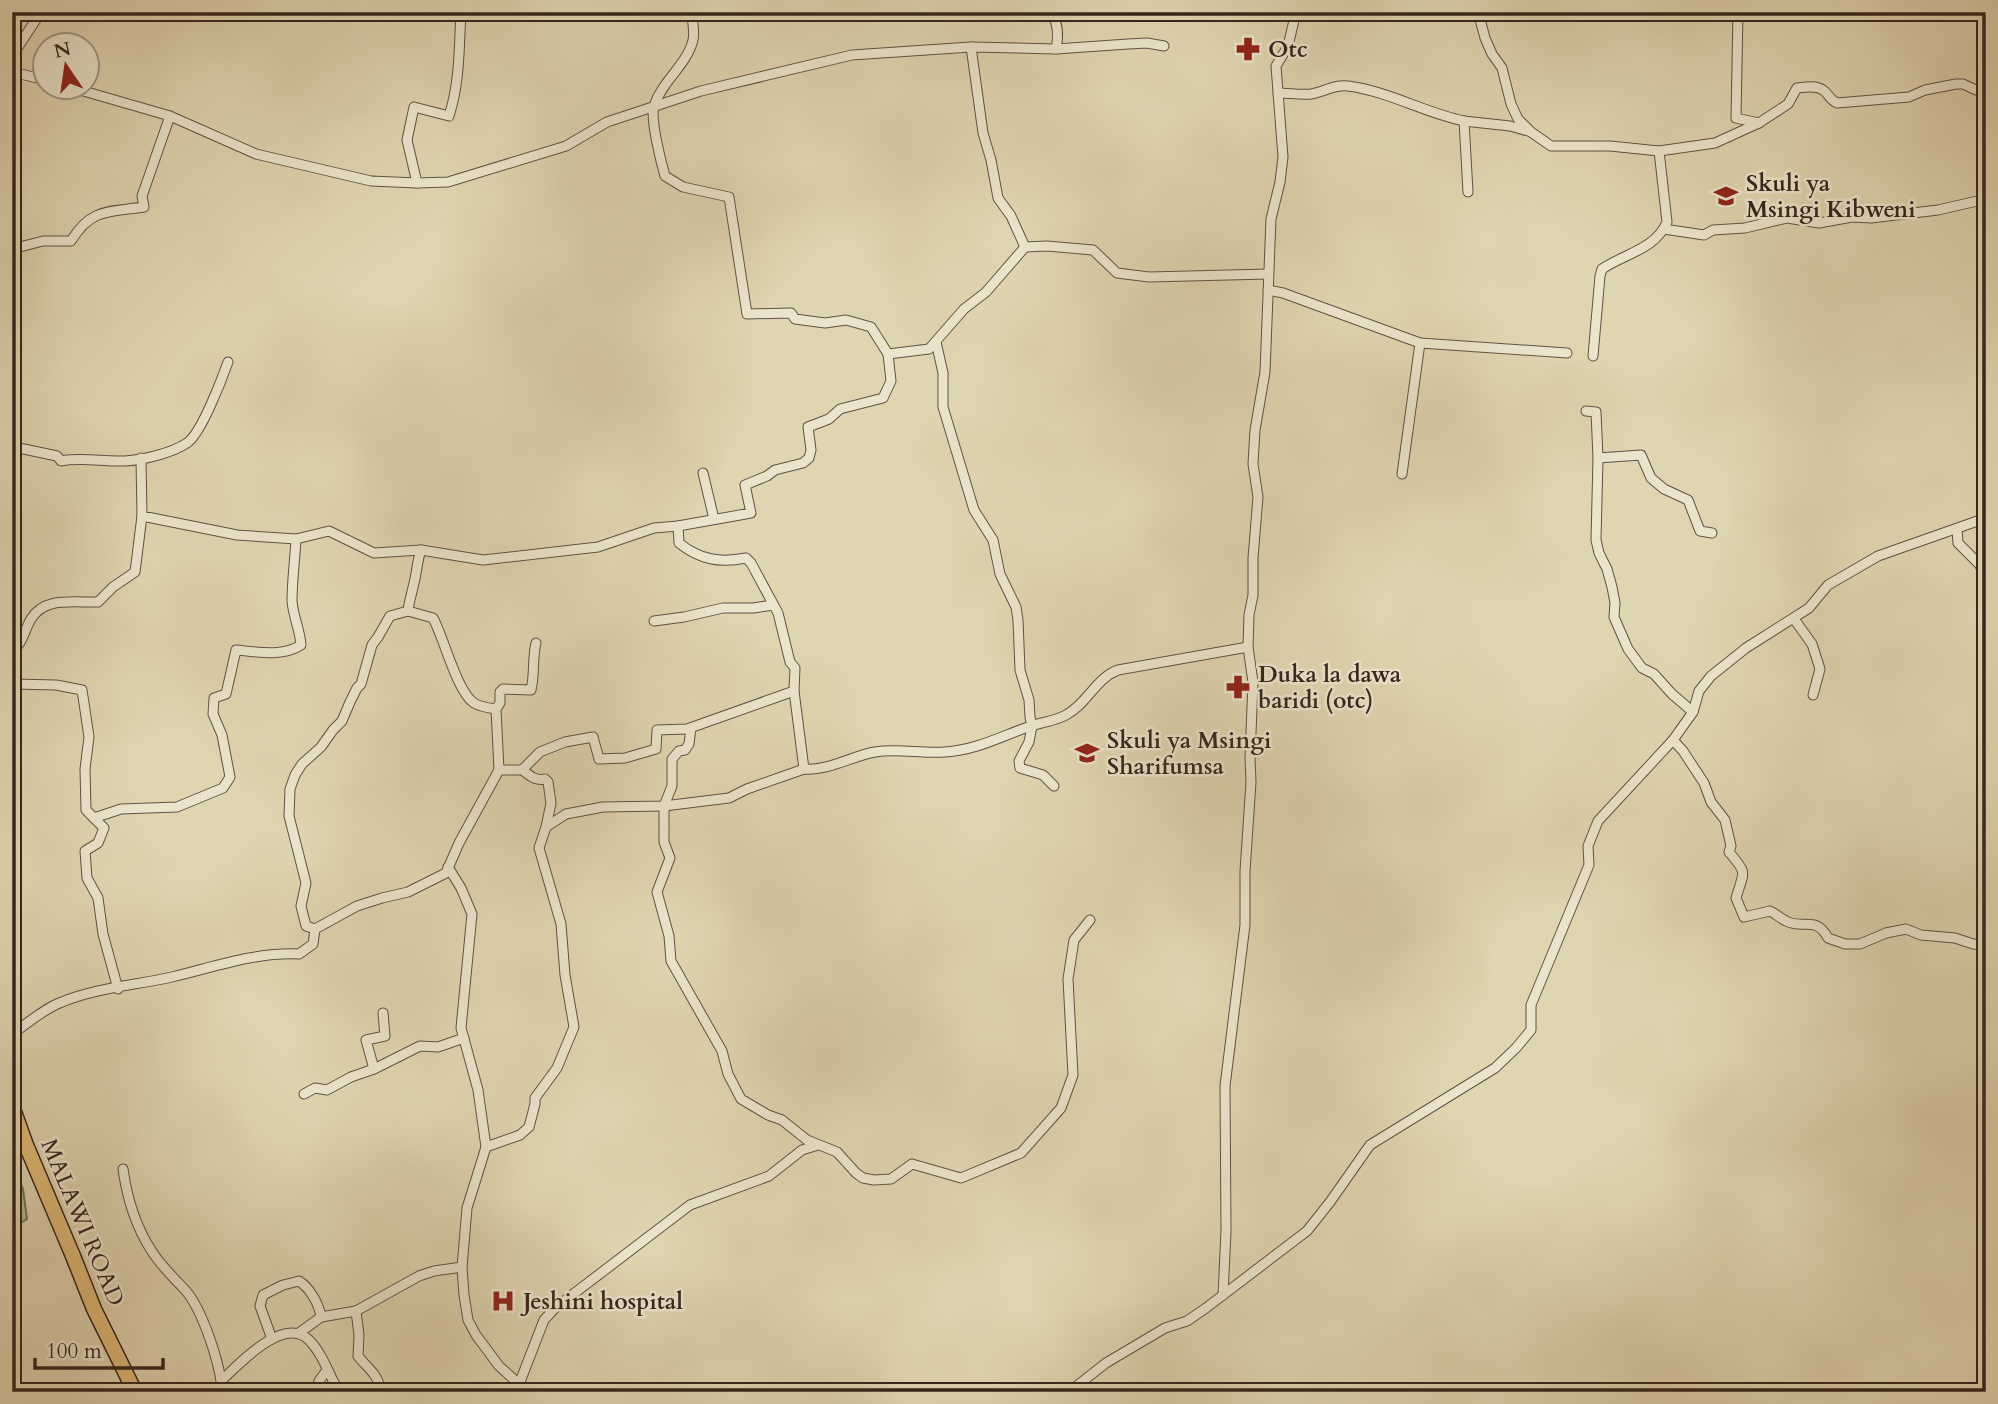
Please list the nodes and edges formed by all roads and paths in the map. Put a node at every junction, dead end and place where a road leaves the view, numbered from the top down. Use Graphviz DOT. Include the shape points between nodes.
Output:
graph roads {
  1 [pos="41,12"];
  2 [pos="461,12"];
  3 [pos="692,12"];
  4 [pos="1052,12"];
  5 [pos="1296,12"];
  6 [pos="1478,12"];
  7 [pos="1738,12"];
  8 [pos="1164,46"];
  9 [pos="971,47"];
  10 [pos="1056,49"];
  11 [pos="12,56"];
  12 [pos="12,72"];
  13 [pos="32,77"];
  14 [pos="1986,89"];
  15 [pos="1278,93"];
  16 [pos="102,96"];
  17 [pos="653,108"];
  18 [pos="170,116"];
  19 [pos="1464,121"];
  20 [pos="1759,122"];
  21 [pos="1531,132"];
  22 [pos="1659,151"];
  23 [pos="417,183"];
  24 [pos="1468,192"];
  25 [pos="1986,199"];
  26 [pos="1664,229"];
  27 [pos="1025,247"];
  28 [pos="12,248"];
  29 [pos="1268,274"];
  30 [pos="1268,289"];
  31 [pos="936,342"];
  32 [pos="1420,344"];
  33 [pos="1567,353"];
  34 [pos="888,354"];
  35 [pos="1593,356"];
  36 [pos="228,362"];
  37 [pos="1586,411"];
  38 [pos="12,449"];
  39 [pos="141,458"];
  40 [pos="1598,458"];
  41 [pos="703,473"];
  42 [pos="1402,474"];
  43 [pos="142,516"];
  44 [pos="1986,518"];
  45 [pos="714,519"];
  46 [pos="678,526"];
  47 [pos="1957,529"];
  48 [pos="1712,533"];
  49 [pos="296,539"];
  50 [pos="421,550"];
  51 [pos="1986,583"];
  52 [pos="773,605"];
  53 [pos="408,611"];
  54 [pos="1794,618"];
  55 [pos="654,621"];
  56 [pos="536,643"];
  57 [pos="1248,647"];
  58 [pos="12,652"];
  59 [pos="12,684"];
  60 [pos="794,691"];
  61 [pos="1812,695"];
  62 [pos="496,709"];
  63 [pos="1693,712"];
  64 [pos="1032,726"];
  65 [pos="691,728"];
  66 [pos="1673,740"];
  67 [pos="804,769"];
  68 [pos="522,770"];
  69 [pos="499,771"];
  70 [pos="1054,786"];
  71 [pos="664,806"];
  72 [pos="94,818"];
  73 [pos="546,827"];
  74 [pos="448,867"];
  75 [pos="1090,920"];
  76 [pos="315,929"];
  77 [pos="1986,945"];
  78 [pos="118,989"];
  79 [pos="383,1013"];
  80 [pos="12,1034"];
  81 [pos="464,1038"];
  82 [pos="374,1069"];
  83 [pos="304,1094"];
  84 [pos="12,1106"];
  85 [pos="818,1145"];
  86 [pos="486,1147"];
  87 [pos="123,1169"];
  88 [pos="462,1267"];
  89 [pos="1223,1295"];
  90 [pos="356,1311"];
  91 [pos="321,1317"];
  92 [pos="299,1333"];
  93 [pos="272,1339"];
  94 [pos="327,1370"];
  95 [pos="222,1380"];
  96 [pos="518,1388"];
  97 [pos="135,1392"];
  98 [pos="222,1392"];
  99 [pos="316,1392"];
  100 [pos="340,1392"];
  101 [pos="380,1392"];
  102 [pos="1069,1392"];
  1 -- 11 [label="street"];
  2 -- 23 [label="street" via="458,76 449,116 414,107 407,140"];
  3 -- 17 [label="street" via="693,39"];
  4 -- 10 [label="street" via="1058,32"];
  5 -- 15 [label="street" via="1288,46 1276,66"];
  6 -- 21 [label="street" via="1485,38 1502,68 1511,104"];
  7 -- 20 [label="street" via="1736,118"];
  8 -- 10 [label="street"];
  9 -- 10 [label="street"];
  9 -- 17 [label="street" via="852,55"];
  9 -- 27 [label="street" via="998,198"];
  12 -- 13 [label="street"];
  14 -- 20 [label="street" via="1956,84 1909,97 1837,103 1815,87 1797,88 1788,104"];
  15 -- 19 [label="street" via="1311,94 1344,85"];
  15 -- 29 [label="street" via="1283,157 1271,219"];
  16 -- 18 [label="street"];
  17 -- 23 [label="street" via="607,122 566,146 447,182"];
  17 -- 34 [label="street" via="665,176 683,187 729,197 747,314 791,313 795,319 846,320 871,327"];
  18 -- 23 [label="street" via="256,154 371,181"];
  18 -- 28 [label="street" via="142,196 144,207 89,218 71,241"];
  19 -- 21 [label="street"];
  19 -- 24 [label="street"];
  20 -- 22 [label="street" via="1715,143"];
  21 -- 22 [label="street" via="1551,146"];
  22 -- 26 [label="street"];
  25 -- 26 [label="street" via="1938,210 1819,223 1787,218 1704,235"];
  26 -- 35 [label="street" via="1651,243 1602,269"];
  27 -- 29 [label="street" via="1093,250 1117,273 1149,277"];
  27 -- 31 [label="street"];
  29 -- 30 [label="street"];
  30 -- 32 [label="street"];
  30 -- 57 [label="street" via="1265,372 1253,464 1258,497"];
  31 -- 34 [label="street" via="929,349"];
  31 -- 64 [label="street" via="943,373 943,407 974,510 993,540 1000,574 1016,607 1020,670"];
  32 -- 33 [label="street"];
  32 -- 42 [label="street"];
  34 -- 45 [label="street" via="891,381 883,398 840,409 808,427 809,458 745,485 751,513"];
  36 -- 39 [label="street" via="189,442"];
  37 -- 40 [label="street" via="1596,412"];
  38 -- 39 [label="street" via="57,456 61,461"];
  39 -- 43 [label="street"];
  40 -- 48 [label="street" via="1641,455 1651,478 1688,500 1700,531"];
  40 -- 63 [label="street" via="1596,540 1612,587 1614,617 1642,668"];
  41 -- 45 [label="street"];
  43 -- 49 [label="street" via="237,535"];
  43 -- 58 [label="street" via="135,572 98,601 41,606"];
  44 -- 47 [label="street"];
  45 -- 46 [label="street"];
  46 -- 50 [label="street" via="654,528 598,547 483,559"];
  46 -- 52 [label="street" via="679,543 692,554 727,562 746,558"];
  47 -- 51 [label="street" via="1958,543 1980,565"];
  47 -- 54 [label="street" via="1878,556 1828,585"];
  49 -- 50 [label="street" via="328,530 374,552"];
  49 -- 72 [label="street" via="292,603 301,645 283,651 236,650 226,694 214,698 213,714 230,777 223,788 177,807 121,809"];
  50 -- 53 [label="street"];
  52 -- 55 [label="street" via="723,608"];
  52 -- 60 [label="street" via="795,668"];
  53 -- 62 [label="street" via="433,618 457,679 473,703"];
  53 -- 76 [label="street" via="390,616 372,645 361,684 342,721 302,764 290,789 289,816 306,883 301,906 306,926"];
  54 -- 61 [label="street" via="1812,644 1820,669"];
  54 -- 63 [label="street" via="1712,676 1699,691"];
  56 -- 62 [label="street" via="531,690 503,689"];
  57 -- 64 [label="street" via="1118,670 1076,710"];
  57 -- 89 [label="street" via="1253,682 1251,782 1245,925 1225,1086"];
  59 -- 72 [label="street" via="82,690 89,737 86,810"];
  60 -- 65 [label="street"];
  60 -- 67 [label="street"];
  62 -- 69 [label="street"];
  63 -- 66 [label="street"];
  64 -- 67 [label="street" via="987,744 943,753 880,751"];
  64 -- 70 [label="street" via="1020,768 1042,775"];
  65 -- 68 [label="street" via="657,730 656,749 616,759 599,759 593,737 565,742 540,752"];
  65 -- 71 [label="street" via="689,744 672,759 672,786"];
  66 -- 77 [label="street" via="1725,820 1729,852 1743,867 1735,898 1744,917 1770,911 1786,921 1814,924 1828,938 1845,944 1860,944 1906,929"];
  66 -- 89 [label="street" via="1598,821 1588,846 1589,864 1531,1005 1531,1030 1495,1068 1370,1145 1307,1231"];
  67 -- 71 [label="street" via="729,799"];
  68 -- 69 [label="street"];
  68 -- 73 [label="street" via="548,782 551,803"];
  69 -- 74 [label="street"];
  71 -- 73 [label="street" via="603,807 566,814"];
  71 -- 85 [label="street" via="664,842 670,858 657,892 671,961 722,1051 741,1099"];
  72 -- 78 [label="street" via="103,828 98,842 85,851 87,878 98,898"];
  73 -- 86 [label="street" via="539,848 561,924 574,1027 557,1068 535,1098 529,1127"];
  74 -- 76 [label="street" via="446,873 408,892 357,906"];
  74 -- 81 [label="street" via="472,914 461,1028"];
  75 -- 85 [label="street" via="1074,940 1068,979 1073,1075 1061,1108 1021,1153 961,1178 912,1164 891,1179 874,1180 863,1178 837,1152"];
  76 -- 78 [label="street" via="313,944 299,954 241,959"];
  78 -- 80 [label="street" via="59,1003"];
  79 -- 82 [label="street" via="385,1036 366,1040"];
  81 -- 82 [label="street" via="438,1047 420,1046"];
  81 -- 86 [label="street"];
  82 -- 83 [label="street" via="327,1090 315,1088"];
  84 -- 97 [label="main road, MALAWI ROAD" via="94,1309"];
  85 -- 96 [label="street" via="802,1150 769,1176 690,1205 587,1282 544,1320"];
  86 -- 88 [label="street" via="467,1208"];
  87 -- 95 [label="street" via="132,1211 145,1241 193,1301"];
  88 -- 90 [label="street" via="419,1276"];
  88 -- 96 [label="street" via="468,1320"];
  89 -- 102 [label="street" via="1187,1321 1165,1328 1107,1363"];
  90 -- 91 [label="street"];
  90 -- 101 [label="street" via="358,1356 375,1374"];
  91 -- 92 [label="street"];
  91 -- 93 [label="street" via="320,1307 299,1281 262,1295 260,1306"];
  92 -- 93 [label="street"];
  92 -- 94 [label="street" via="308,1339"];
  93 -- 95 [label="street"];
  94 -- 99 [label="street"];
  94 -- 100 [label="street"];
  95 -- 98 [label="street"];
}
